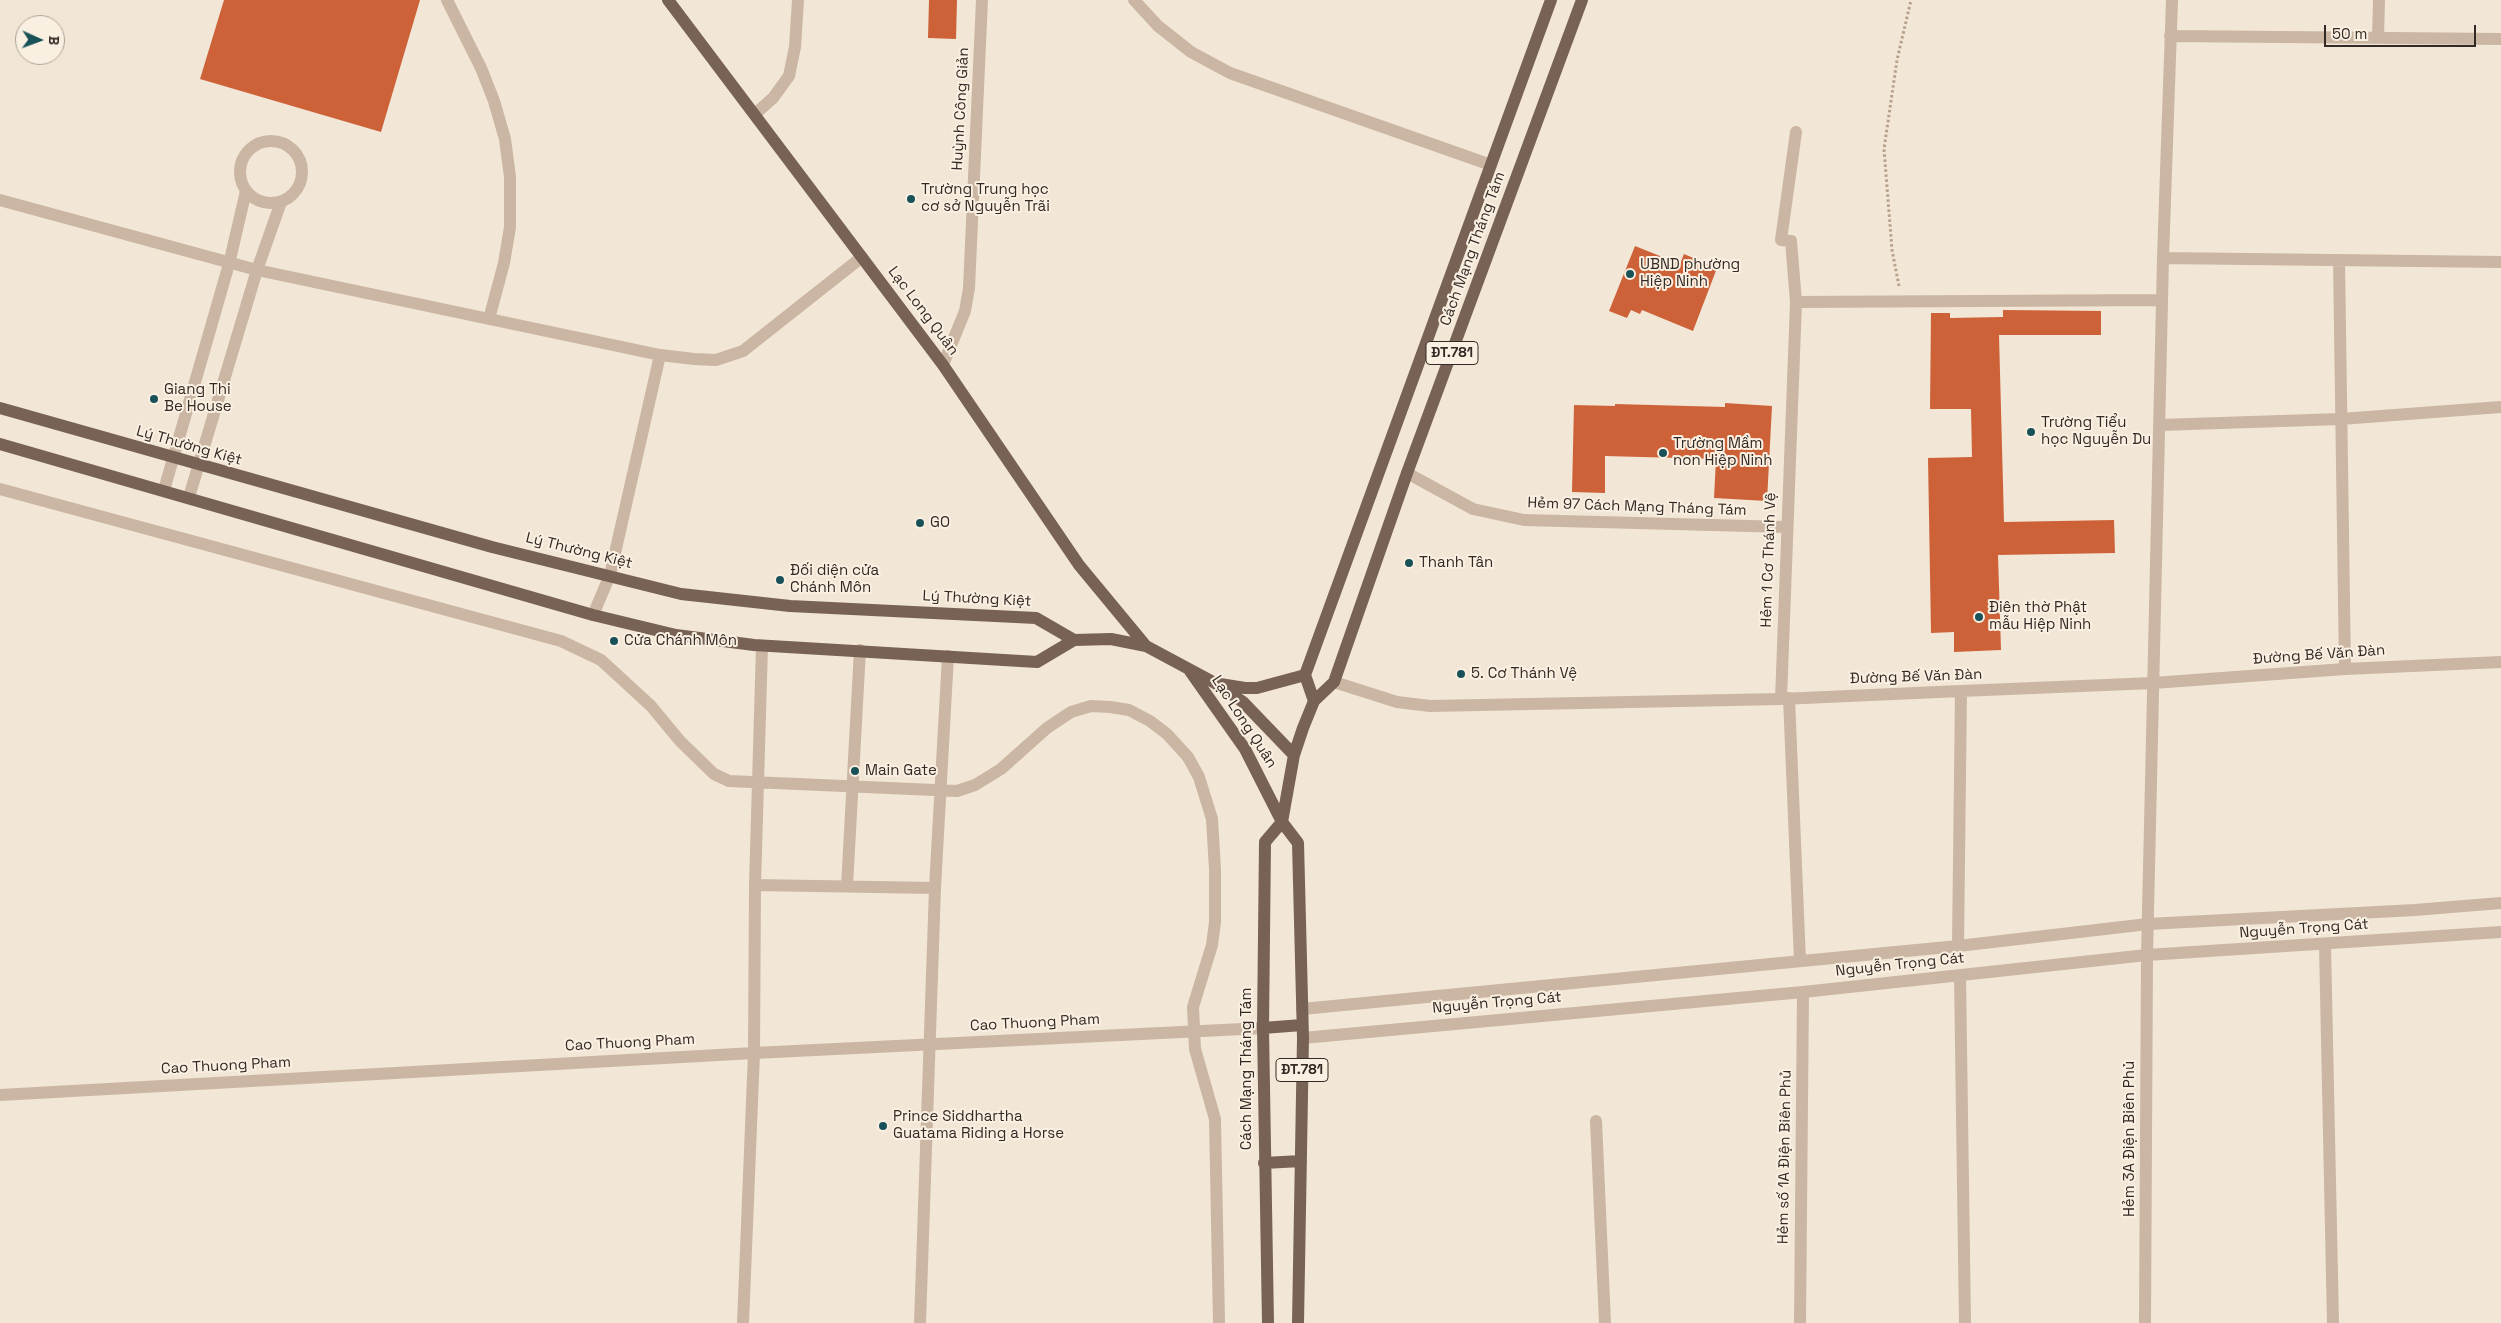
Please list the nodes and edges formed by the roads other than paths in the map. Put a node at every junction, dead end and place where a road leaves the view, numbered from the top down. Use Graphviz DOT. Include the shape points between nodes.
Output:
graph roads {
  1 [pos="447,0"];
  2 [pos="668,0"];
  3 [pos="798,0"];
  4 [pos="982,0"];
  5 [pos="1134,0"];
  6 [pos="1550,0"];
  7 [pos="1582,0"];
  8 [pos="2172,0"];
  9 [pos="2379,0"];
  10 [pos="2170,36"];
  11 [pos="2378,38"];
  12 [pos="2501,39"];
  13 [pos="755,114"];
  14 [pos="1796,132"];
  15 [pos="1492,165"];
  16 [pos="246,191"];
  17 [pos="0,200"];
  18 [pos="281,202"];
  19 [pos="862,257"];
  20 [pos="2163,258"];
  21 [pos="2339,260"];
  22 [pos="2501,262"];
  23 [pos="229,264"];
  24 [pos="257,270"];
  25 [pos="2162,300"];
  26 [pos="1796,302"];
  27 [pos="490,318"];
  28 [pos="660,355"];
  29 [pos="943,365"];
  30 [pos="0,408"];
  31 [pos="2501,408"];
  32 [pos="2341,419"];
  33 [pos="2160,425"];
  34 [pos="0,444"];
  35 [pos="174,459"];
  36 [pos="197,465"];
  37 [pos="1407,473"];
  38 [pos="0,489"];
  39 [pos="164,490"];
  40 [pos="189,497"];
  41 [pos="1786,527"];
  42 [pos="610,575"];
  43 [pos="593,615"];
  44 [pos="1074,640"];
  45 [pos="762,646"];
  46 [pos="1146,646"];
  47 [pos="860,650"];
  48 [pos="948,656"];
  49 [pos="2501,662"];
  50 [pos="1188,668"];
  51 [pos="2345,669"];
  52 [pos="1305,674"];
  53 [pos="1334,682"];
  54 [pos="1215,683"];
  55 [pos="2153,684"];
  56 [pos="1961,692"];
  57 [pos="1785,699"];
  58 [pos="1314,700"];
  59 [pos="1294,755"];
  60 [pos="758,783"];
  61 [pos="853,787"];
  62 [pos="941,790"];
  63 [pos="1282,822"];
  64 [pos="755,885"];
  65 [pos="847,886"];
  66 [pos="935,888"];
  67 [pos="2501,902"];
  68 [pos="2148,924"];
  69 [pos="2501,932"];
  70 [pos="2325,945"];
  71 [pos="1958,946"];
  72 [pos="2147,955"];
  73 [pos="1800,961"];
  74 [pos="1960,975"];
  75 [pos="1803,992"];
  76 [pos="1302,1009"];
  77 [pos="1302,1025"];
  78 [pos="1263,1028"];
  79 [pos="1194,1032"];
  80 [pos="1303,1038"];
  81 [pos="930,1044"];
  82 [pos="754,1052"];
  83 [pos="0,1095"];
  84 [pos="1596,1121"];
  85 [pos="1301,1161"];
  86 [pos="1264,1163"];
  87 [pos="743,1323"];
  88 [pos="920,1323"];
  89 [pos="1219,1323"];
  90 [pos="1268,1323"];
  91 [pos="1298,1323"];
  92 [pos="1605,1323"];
  93 [pos="1800,1323"];
  94 [pos="1965,1323"];
  95 [pos="2145,1323"];
  96 [pos="2333,1323"];
  1 -- 27 [label="street" via="481,68 505,139 510,177 510,227"];
  2 -- 13 [label="main road, Lạc Long Quân"];
  3 -- 13 [label="street" via="795,47 789,76 773,98"];
  4 -- 29 [label="street, Huỳnh Công Giản" via="969,288 963,318"];
  5 -- 15 [label="street" via="1158,26 1190,52 1230,73"];
  6 -- 15 [label="main road, Cách Mạng Tháng Tám / ĐT.781"];
  7 -- 37 [label="main road, Cách Mạng Tháng Tám / ĐT.781"];
  8 -- 10 [label="street, Hẻm 3A Điện Biên Phủ"];
  9 -- 11 [label="street"];
  10 -- 11 [label="street"];
  10 -- 20 [label="street, Hẻm 3A Điện Biên Phủ"];
  11 -- 12 [label="street"];
  13 -- 19 [label="main road, Lạc Long Quân"];
  14 -- 26 [label="street, Hẻm 1 Cơ Thánh Vệ" via="1781,240 1791,241"];
  15 -- 52 [label="main road, Cách Mạng Tháng Tám / ĐT.781"];
  16 -- 18 [label="street" via="268,203"];
  16 -- 18 [label="street" via="240,179 246,154 255,145 280,142 292,149 302,172 292,196"];
  16 -- 23 [label="street"];
  17 -- 23 [label="street"];
  18 -- 24 [label="street"];
  19 -- 28 [label="street" via="743,351 716,360"];
  19 -- 29 [label="main road, Lạc Long Quân"];
  20 -- 21 [label="street"];
  20 -- 25 [label="street, Hẻm 3A Điện Biên Phủ"];
  21 -- 22 [label="street"];
  21 -- 32 [label="street"];
  23 -- 24 [label="street"];
  23 -- 35 [label="street"];
  24 -- 27 [label="street"];
  24 -- 36 [label="street"];
  25 -- 26 [label="street"];
  25 -- 33 [label="street, Hẻm 3A Điện Biên Phủ"];
  26 -- 41 [label="street, Hẻm 1 Cơ Thánh Vệ"];
  27 -- 28 [label="street"];
  28 -- 42 [label="street"];
  29 -- 46 [label="main road, Lạc Long Quân" via="1079,565"];
  30 -- 35 [label="main road, Lý Thường Kiệt"];
  31 -- 32 [label="street"];
  32 -- 33 [label="street"];
  32 -- 51 [label="street"];
  33 -- 55 [label="street, Hẻm 3A Điện Biên Phủ"];
  34 -- 39 [label="main road"];
  35 -- 36 [label="main road, Lý Thường Kiệt"];
  35 -- 39 [label="street"];
  36 -- 40 [label="street"];
  36 -- 42 [label="main road, Lý Thường Kiệt" via="492,547"];
  37 -- 41 [label="street, Hẻm 97 Cách Mạng Tháng Tám" via="1473,509 1524,520"];
  37 -- 53 [label="main road, Cách Mạng Tháng Tám / ĐT.781"];
  38 -- 60 [label="street" via="561,641 601,660 651,706 680,741 714,774 729,781"];
  39 -- 40 [label="main road"];
  40 -- 43 [label="main road"];
  41 -- 57 [label="street, Hẻm 1 Cơ Thánh Vệ"];
  42 -- 43 [label="street"];
  42 -- 44 [label="main road, Lý Thường Kiệt" via="681,594 735,601 1036,618"];
  43 -- 45 [label="main road" via="676,635"];
  44 -- 46 [label="main road, Lạc Long Quân" via="1111,639"];
  44 -- 48 [label="main road" via="1038,662"];
  45 -- 47 [label="main road"];
  45 -- 60 [label="street"];
  46 -- 50 [label="main road, Lạc Long Quân"];
  47 -- 48 [label="main road"];
  47 -- 61 [label="street"];
  48 -- 62 [label="street"];
  49 -- 51 [label="street, Đường Bế Văn Đàn"];
  50 -- 54 [label="main road, Lạc Long Quân"];
  50 -- 63 [label="main road, Lạc Long Quân" via="1245,749"];
  51 -- 55 [label="street, Đường Bế Văn Đàn"];
  52 -- 54 [label="main road" via="1257,688"];
  52 -- 58 [label="main road"];
  53 -- 57 [label="street, Đường Bế Văn Đàn" via="1397,702 1430,706"];
  53 -- 58 [label="main road, Cách Mạng Tháng Tám / ĐT.781"];
  54 -- 59 [label="main road, Lạc Long Quân" via="1242,702"];
  55 -- 56 [label="street, Đường Bế Văn Đàn"];
  55 -- 68 [label="street, Hẻm 3A Điện Biên Phủ"];
  56 -- 57 [label="street, Đường Bế Văn Đàn"];
  56 -- 71 [label="street"];
  57 -- 73 [label="street, Hẻm 1 Cơ Thánh Vệ"];
  58 -- 59 [label="main road, Cách Mạng Tháng Tám / ĐT.781"];
  59 -- 63 [label="main road, Cách Mạng Tháng Tám / ĐT.781"];
  60 -- 61 [label="street"];
  60 -- 64 [label="street"];
  61 -- 62 [label="street"];
  61 -- 65 [label="street"];
  62 -- 66 [label="street"];
  62 -- 79 [label="street" via="957,791 975,785 1001,769 1047,728 1071,712 1091,706 1129,710 1167,734 1188,757 1199,777 1212,819 1215,922 1212,945 1193,1006"];
  63 -- 76 [label="main road, ĐT.781" via="1298,843"];
  63 -- 78 [label="main road, Cách Mạng Tháng Tám / ĐT.781" via="1265,842"];
  64 -- 65 [label="street"];
  64 -- 82 [label="street"];
  65 -- 66 [label="street"];
  66 -- 81 [label="street"];
  67 -- 68 [label="street"];
  68 -- 71 [label="street"];
  68 -- 72 [label="street, Hẻm 3A Điện Biên Phủ"];
  69 -- 70 [label="street, Nguyễn Trọng Cát"];
  70 -- 72 [label="street, Nguyễn Trọng Cát"];
  70 -- 96 [label="street"];
  71 -- 73 [label="street"];
  72 -- 74 [label="street, Nguyễn Trọng Cát"];
  72 -- 95 [label="street, Hẻm 3A Điện Biên Phủ"];
  73 -- 76 [label="street"];
  74 -- 75 [label="street, Nguyễn Trọng Cát"];
  74 -- 94 [label="street"];
  75 -- 80 [label="street, Nguyễn Trọng Cát"];
  75 -- 93 [label="street, Hẻm số 1A Điện Biên Phủ"];
  76 -- 77 [label="main road, ĐT.781"];
  77 -- 78 [label="main road"];
  77 -- 80 [label="main road, ĐT.781"];
  78 -- 79 [label="street, Cao Thuong Pham"];
  78 -- 86 [label="main road, Cách Mạng Tháng Tám / ĐT.781"];
  79 -- 81 [label="street, Cao Thuong Pham"];
  79 -- 89 [label="street" via="1195,1049 1216,1119"];
  80 -- 85 [label="main road, ĐT.781"];
  81 -- 82 [label="street, Cao Thuong Pham"];
  81 -- 88 [label="street"];
  82 -- 83 [label="street, Cao Thuong Pham"];
  82 -- 87 [label="street"];
  84 -- 92 [label="street"];
  85 -- 86 [label="main road"];
  85 -- 91 [label="main road, ĐT.781"];
  86 -- 90 [label="main road, Cách Mạng Tháng Tám / ĐT.781"];
}
